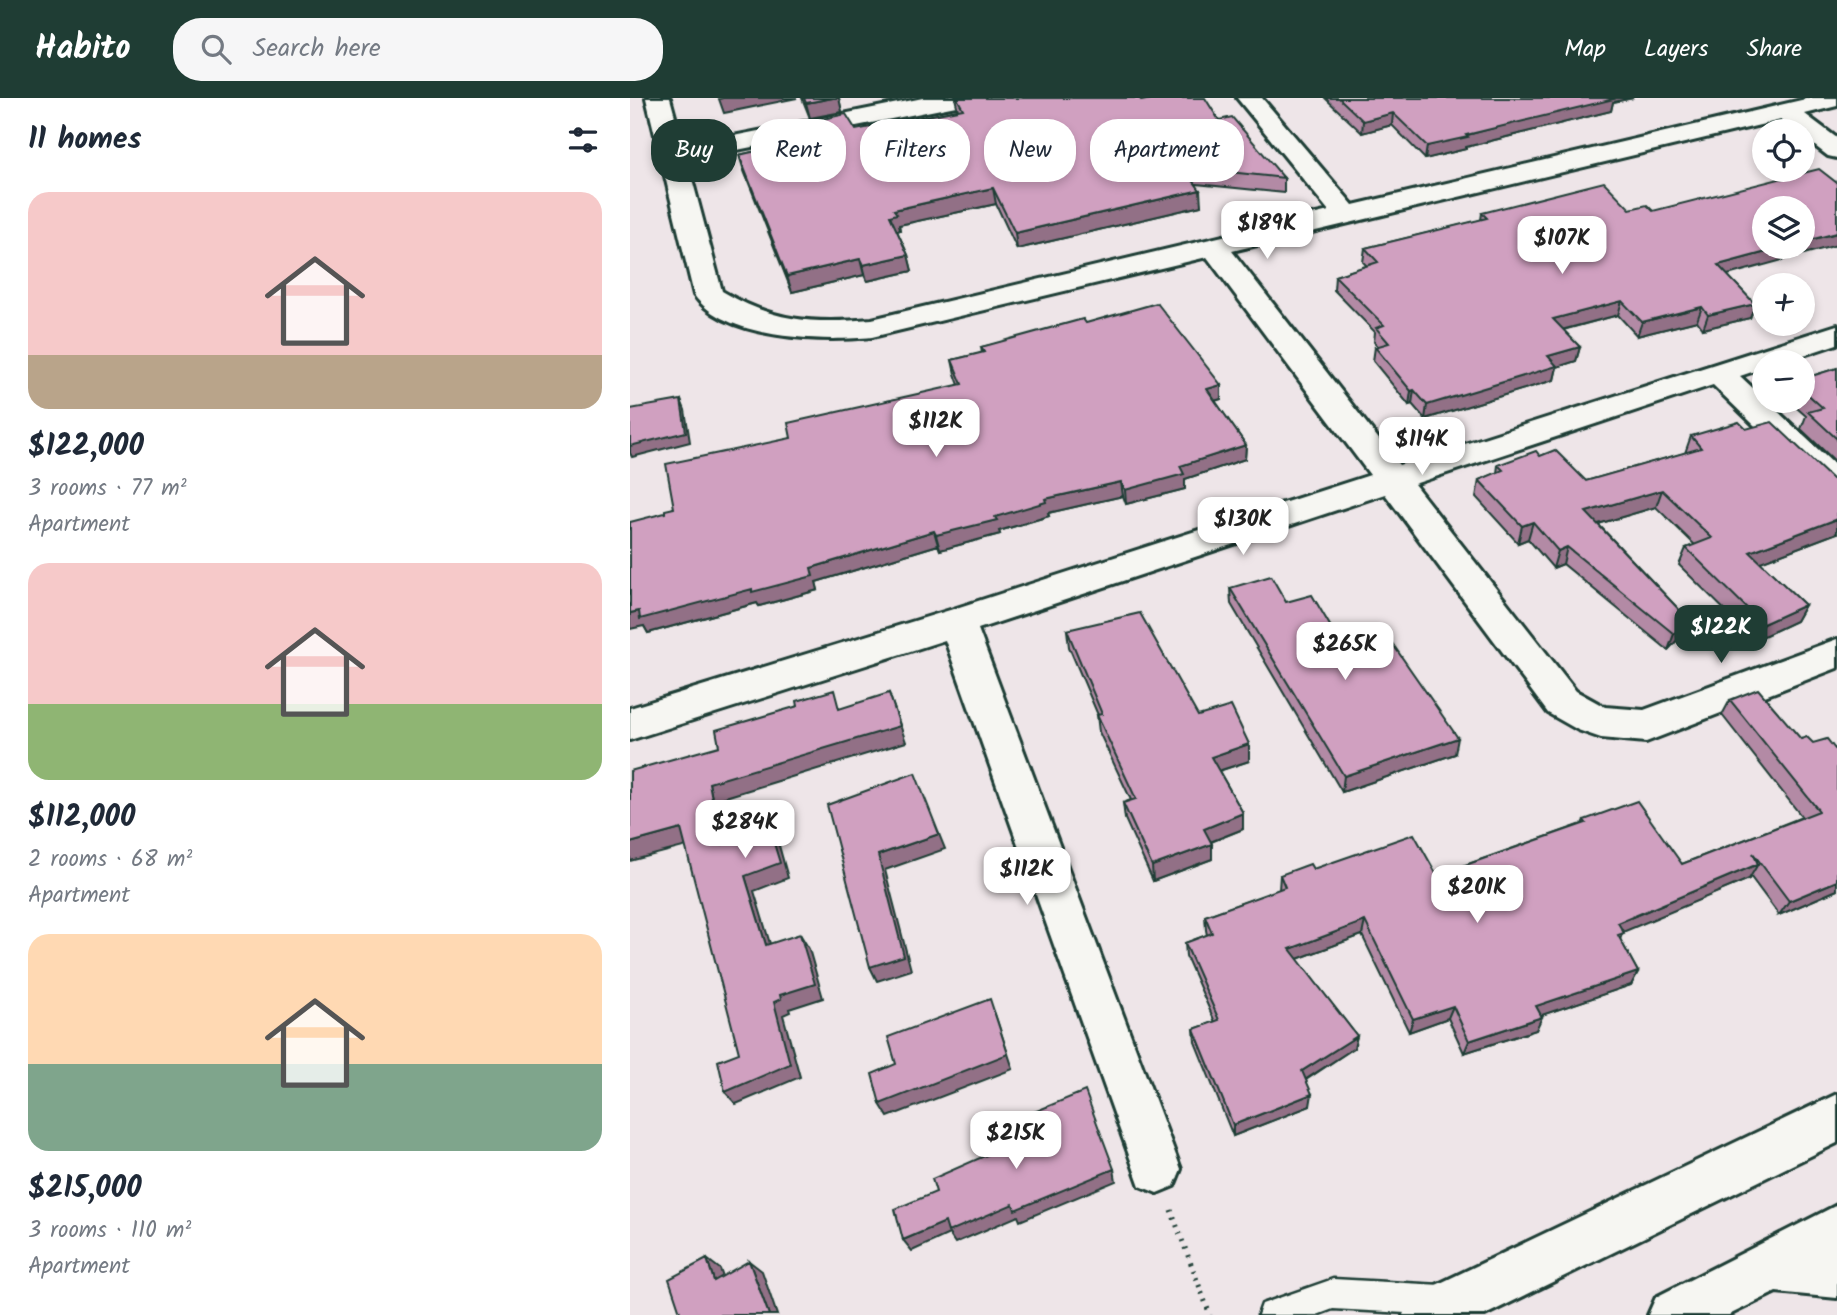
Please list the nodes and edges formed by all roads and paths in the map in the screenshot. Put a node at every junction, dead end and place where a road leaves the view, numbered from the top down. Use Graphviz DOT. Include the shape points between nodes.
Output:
graph roads {
  1 [pos="658,98"];
  2 [pos="961,98"];
  3 [pos="1249,98"];
  4 [pos="1837,99"];
  5 [pos="1785,111"];
  6 [pos="664,119"];
  7 [pos="737,143"];
  8 [pos="1837,150"];
  9 [pos="682,182"];
  10 [pos="1348,217"];
  11 [pos="1215,248"];
  12 [pos="1837,334"];
  13 [pos="1718,373"];
  14 [pos="1389,480"];
  15 [pos="1837,486"];
  16 [pos="957,622"];
  17 [pos="1837,653"];
  18 [pos="630,724"];
  19 [pos="1837,1118"];
  20 [pos="1157,1169"];
  21 [pos="1837,1230"];
  22 [pos="1773,1266"];
  23 [pos="1837,1272"];
  24 [pos="1443,1308"];
  25 [pos="1210,1315"];
  26 [pos="1273,1315"];
  27 [pos="1674,1315"];
  1 -- 6 [label="street"];
  2 -- 7 [label="street"];
  3 -- 10 [label="street"];
  4 -- 5 [label="street"];
  5 -- 8 [label="street"];
  5 -- 10 [label="street"];
  9 -- 11 [label="street" via="709,295 751,320 800,332 872,328"];
  10 -- 11 [label="street"];
  11 -- 14 [label="street"];
  12 -- 13 [label="street"];
  13 -- 14 [label="street"];
  13 -- 15 [label="street"];
  14 -- 16 [label="street"];
  14 -- 17 [label="street" via="1562,702 1590,720 1617,728 1646,726"];
  16 -- 18 [label="street"];
  16 -- 20 [label="street"];
  19 -- 24 [label="street"];
  20 -- 25 [label="path"];
  21 -- 22 [label="street"];
  22 -- 23 [label="street"];
  22 -- 27 [label="street"];
  24 -- 26 [label="lane" via="1333,1294"];
}
